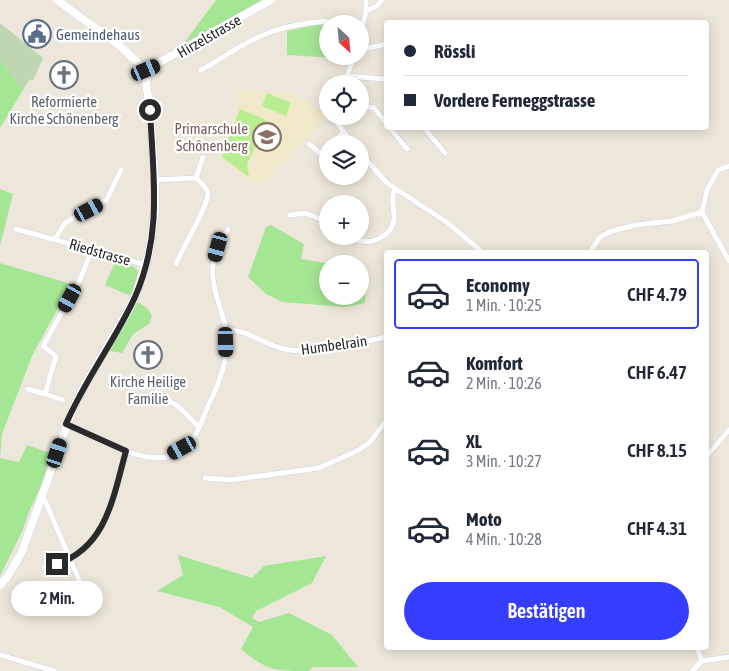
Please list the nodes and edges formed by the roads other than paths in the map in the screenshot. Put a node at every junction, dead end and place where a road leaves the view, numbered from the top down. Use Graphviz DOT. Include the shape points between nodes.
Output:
graph roads {
  1 [pos="57,0"];
  2 [pos="271,0"];
  3 [pos="366,0"];
  4 [pos="382,0"];
  5 [pos="366,11"];
  6 [pos="365,15"];
  7 [pos="319,23"];
  8 [pos="384,44"];
  9 [pos="369,48"];
  10 [pos="146,70"];
  11 [pos="201,70"];
  12 [pos="369,78"];
  13 [pos="384,79"];
  14 [pos="369,107"];
  15 [pos="384,120"];
  16 [pos="338,125"];
  17 [pos="392,130"];
  18 [pos="426,130"];
  19 [pos="343,132"];
  20 [pos="340,135"];
  21 [pos="345,135"];
  22 [pos="309,144"];
  23 [pos="407,149"];
  24 [pos="319,152"];
  25 [pos="445,153"];
  26 [pos="204,157"];
  27 [pos="369,164"];
  28 [pos="729,166"];
  29 [pos="120,170"];
  30 [pos="196,178"];
  31 [pos="155,180"];
  32 [pos="395,189"];
  33 [pos="702,212"];
  34 [pos="290,215"];
  35 [pos="319,218"];
  36 [pos="16,229"];
  37 [pos="228,229"];
  38 [pos="55,239"];
  39 [pos="369,241"];
  40 [pos="92,250"];
  41 [pos="480,250"];
  42 [pos="591,250"];
  43 [pos="729,261"];
  44 [pos="176,264"];
  45 [pos="146,265"];
  46 [pos="226,329"];
  47 [pos="384,338"];
  48 [pos="28,389"];
  49 [pos="157,392"];
  50 [pos="45,394"];
  51 [pos="63,400"];
  52 [pos="66,424"];
  53 [pos="384,424"];
  54 [pos="199,427"];
  55 [pos="729,430"];
  56 [pos="126,451"];
  57 [pos="709,453"];
  58 [pos="205,478"];
  59 [pos="41,496"];
  60 [pos="70,560"];
  61 [pos="44,568"];
  62 [pos="0,585"];
  63 [pos="92,610"];
  64 [pos="698,650"];
  65 [pos="0,656"];
  66 [pos="729,657"];
  67 [pos="702,661"];
  68 [pos="54,671"];
  69 [pos="692,671"];
  1 -- 10 [label="street" via="120,46"];
  2 -- 10 [label="street, Hirzelstrasse"];
  3 -- 5 [label="street"];
  4 -- 5 [label="street"];
  5 -- 6 [label="street"];
  7 -- 11 [label="street" via="282,28 262,35"];
  8 -- 9 [label="street"];
  10 -- 31 [label="street"];
  12 -- 13 [label="street"];
  14 -- 15 [label="street" via="374,108"];
  16 -- 19 [label="street"];
  17 -- 23 [label="street"];
  18 -- 25 [label="street"];
  19 -- 20 [label="street"];
  19 -- 21 [label="street"];
  22 -- 24 [label="street"];
  26 -- 30 [label="street"];
  27 -- 32 [label="street"];
  28 -- 33 [label="street" via="718,170 707,190"];
  29 -- 38 [label="street, Riedstrasse" via="107,200 65,223"];
  30 -- 31 [label="street"];
  30 -- 44 [label="street" via="208,193"];
  31 -- 45 [label="street" via="153,232"];
  32 -- 39 [label="street" via="392,193 394,221 389,231 381,238"];
  32 -- 41 [label="street" via="448,223"];
  33 -- 42 [label="street" via="672,221 612,231 600,237"];
  33 -- 43 [label="street"];
  34 -- 35 [label="street" via="305,213"];
  36 -- 38 [label="street, Riedstrasse"];
  37 -- 46 [label="street" via="218,247 212,269 212,284"];
  38 -- 40 [label="street, Riedstrasse"];
  40 -- 45 [label="street, Riedstrasse"];
  40 -- 50 [label="street" via="79,282 43,346 56,356"];
  45 -- 52 [label="street" via="129,309 85,383"];
  46 -- 47 [label="street, Humbelrain" via="245,332 278,348 298,352"];
  46 -- 54 [label="street" via="226,356 220,381"];
  48 -- 50 [label="street"];
  49 -- 54 [label="street"];
  50 -- 51 [label="street"];
  52 -- 56 [label="street"];
  52 -- 59 [label="street"];
  53 -- 58 [label="street" via="369,443 319,468 231,480"];
  54 -- 56 [label="street" via="182,448 167,457 145,457"];
  55 -- 57 [label="street"];
  56 -- 60 [label="street" via="109,512 98,535"];
  59 -- 60 [label="street"];
  59 -- 62 [label="street" via="22,552"];
  60 -- 61 [label="street"];
  60 -- 63 [label="street"];
  64 -- 67 [label="street"];
  65 -- 68 [label="street"];
  66 -- 67 [label="street"];
  67 -- 69 [label="street"];
}
